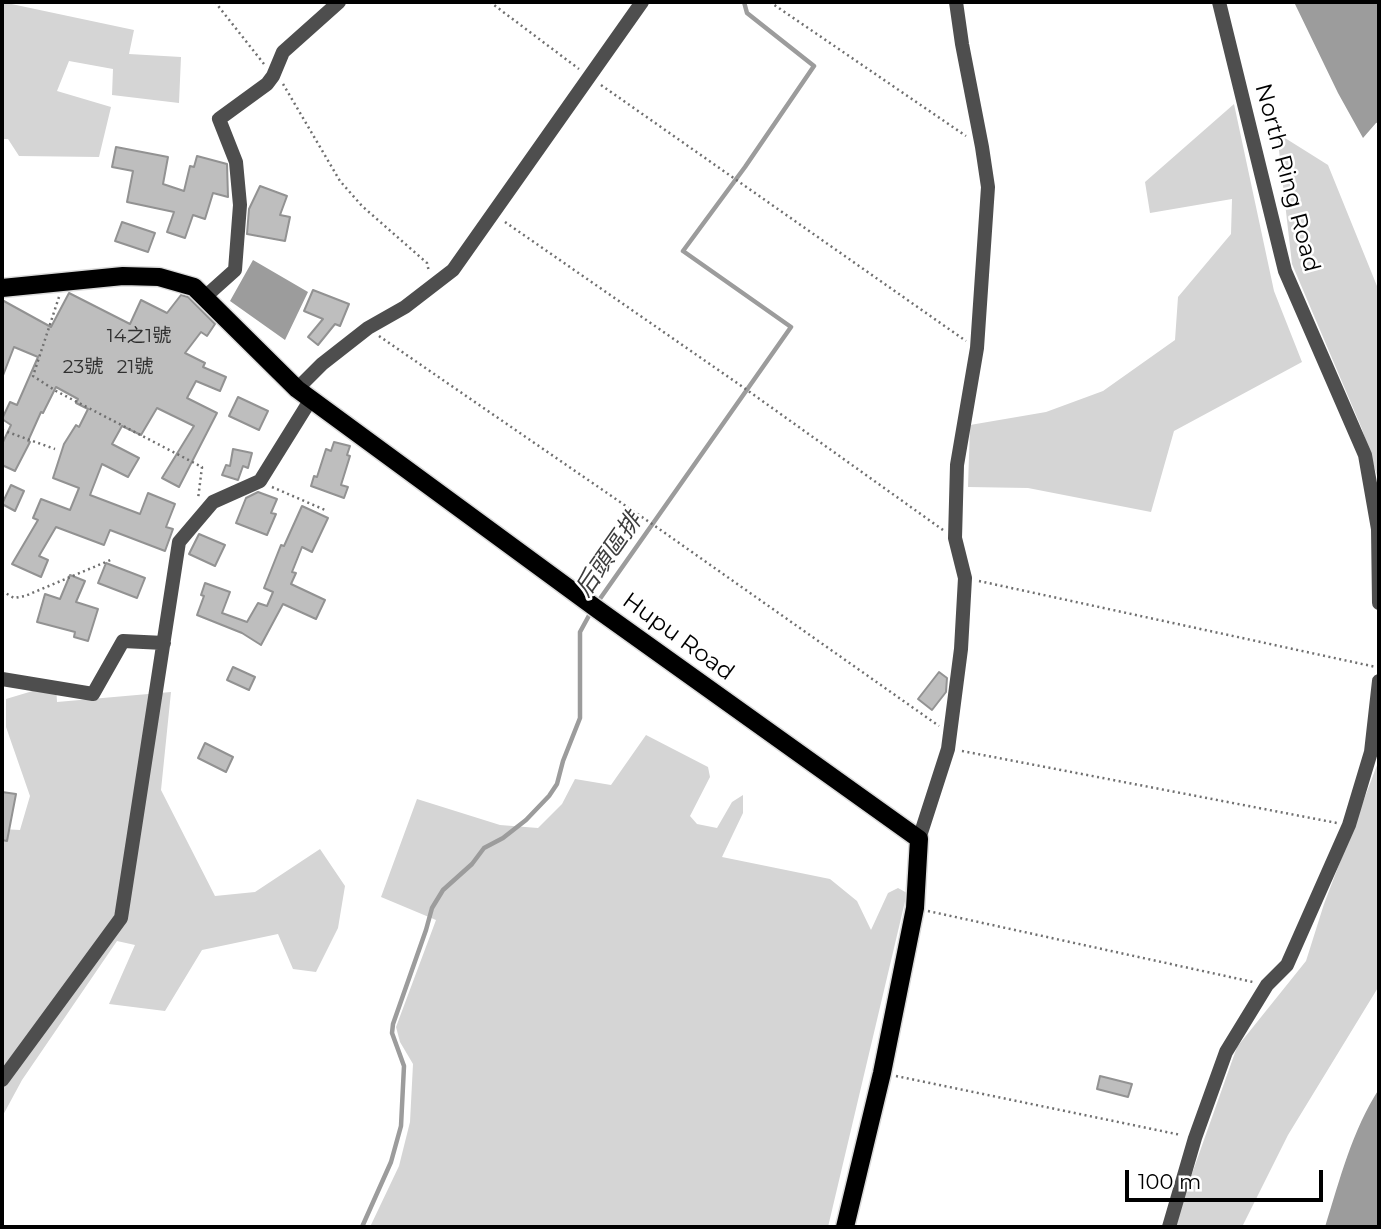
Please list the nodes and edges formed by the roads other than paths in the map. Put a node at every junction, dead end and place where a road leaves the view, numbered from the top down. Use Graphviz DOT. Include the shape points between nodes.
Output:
graph roads {
  1 [pos="339,2"];
  2 [pos="642,2"];
  3 [pos="956,2"];
  4 [pos="1219,2"];
  5 [pos="2,288"];
  6 [pos="206,296"];
  7 [pos="304,394"];
  8 [pos="1379,603"];
  9 [pos="164,643"];
  10 [pos="2,679"];
  11 [pos="1379,681"];
  12 [pos="919,839"];
  13 [pos="2,1080"];
  14 [pos="845,1227"];
  15 [pos="1169,1227"];
  1 -- 6 [label="street" via="283,52 267,84 219,119 236,162 240,205 235,270"];
  2 -- 7 [label="street" via="453,270 321,364"];
  3 -- 12 [label="street" via="988,187 977,348 957,465 955,538 965,578 961,649 948,749"];
  4 -- 8 [label="street, North Ring Road" via="1285,271 1365,455 1378,529"];
  5 -- 6 [label="main road, Hupu Road" via="123,276 159,277 194,287"];
  6 -- 7 [label="main road, Hupu Road"];
  7 -- 9 [label="street" via="260,481 213,502 179,542"];
  7 -- 12 [label="main road, Hupu Road"];
  9 -- 10 [label="street" via="123,641 93,694"];
  9 -- 13 [label="street" via="121,918"];
  11 -- 15 [label="street" via="1371,752 1349,825 1287,965 1267,985 1226,1052"];
  12 -- 14 [label="main road" via="915,908"];
}
